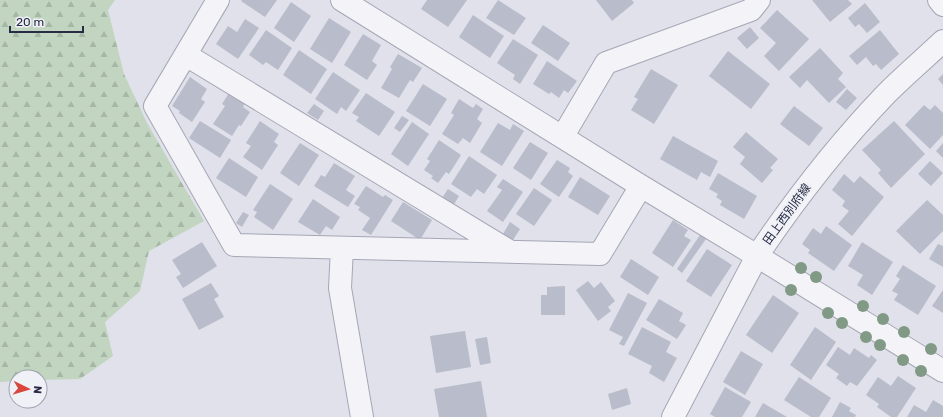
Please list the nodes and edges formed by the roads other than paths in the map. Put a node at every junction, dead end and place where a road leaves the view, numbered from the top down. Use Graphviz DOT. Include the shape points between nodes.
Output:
graph roads {
  1 [pos="218,0"];
  2 [pos="342,0"];
  3 [pos="759,0"];
  4 [pos="939,0"];
  5 [pos="943,5"];
  6 [pos="943,41"];
  7 [pos="186,55"];
  8 [pos="563,136"];
  9 [pos="641,186"];
  10 [pos="342,248"];
  11 [pos="510,252"];
  12 [pos="757,256"];
  13 [pos="943,371"];
  14 [pos="362,417"];
  15 [pos="673,417"];
  1 -- 7 [label="street"];
  2 -- 8 [label="street"];
  3 -- 8 [label="street" via="752,10 606,63"];
  4 -- 5 [label="street"];
  6 -- 12 [label="street, 田上西別府線" via="888,92 817,172"];
  7 -- 10 [label="street" via="155,106 234,245"];
  7 -- 11 [label="street"];
  8 -- 9 [label="street"];
  9 -- 11 [label="street" via="600,254"];
  9 -- 12 [label="street"];
  10 -- 11 [label="street"];
  10 -- 14 [label="street" via="340,288"];
  12 -- 13 [label="street"];
  12 -- 15 [label="street, 田上西別府線"];
}
